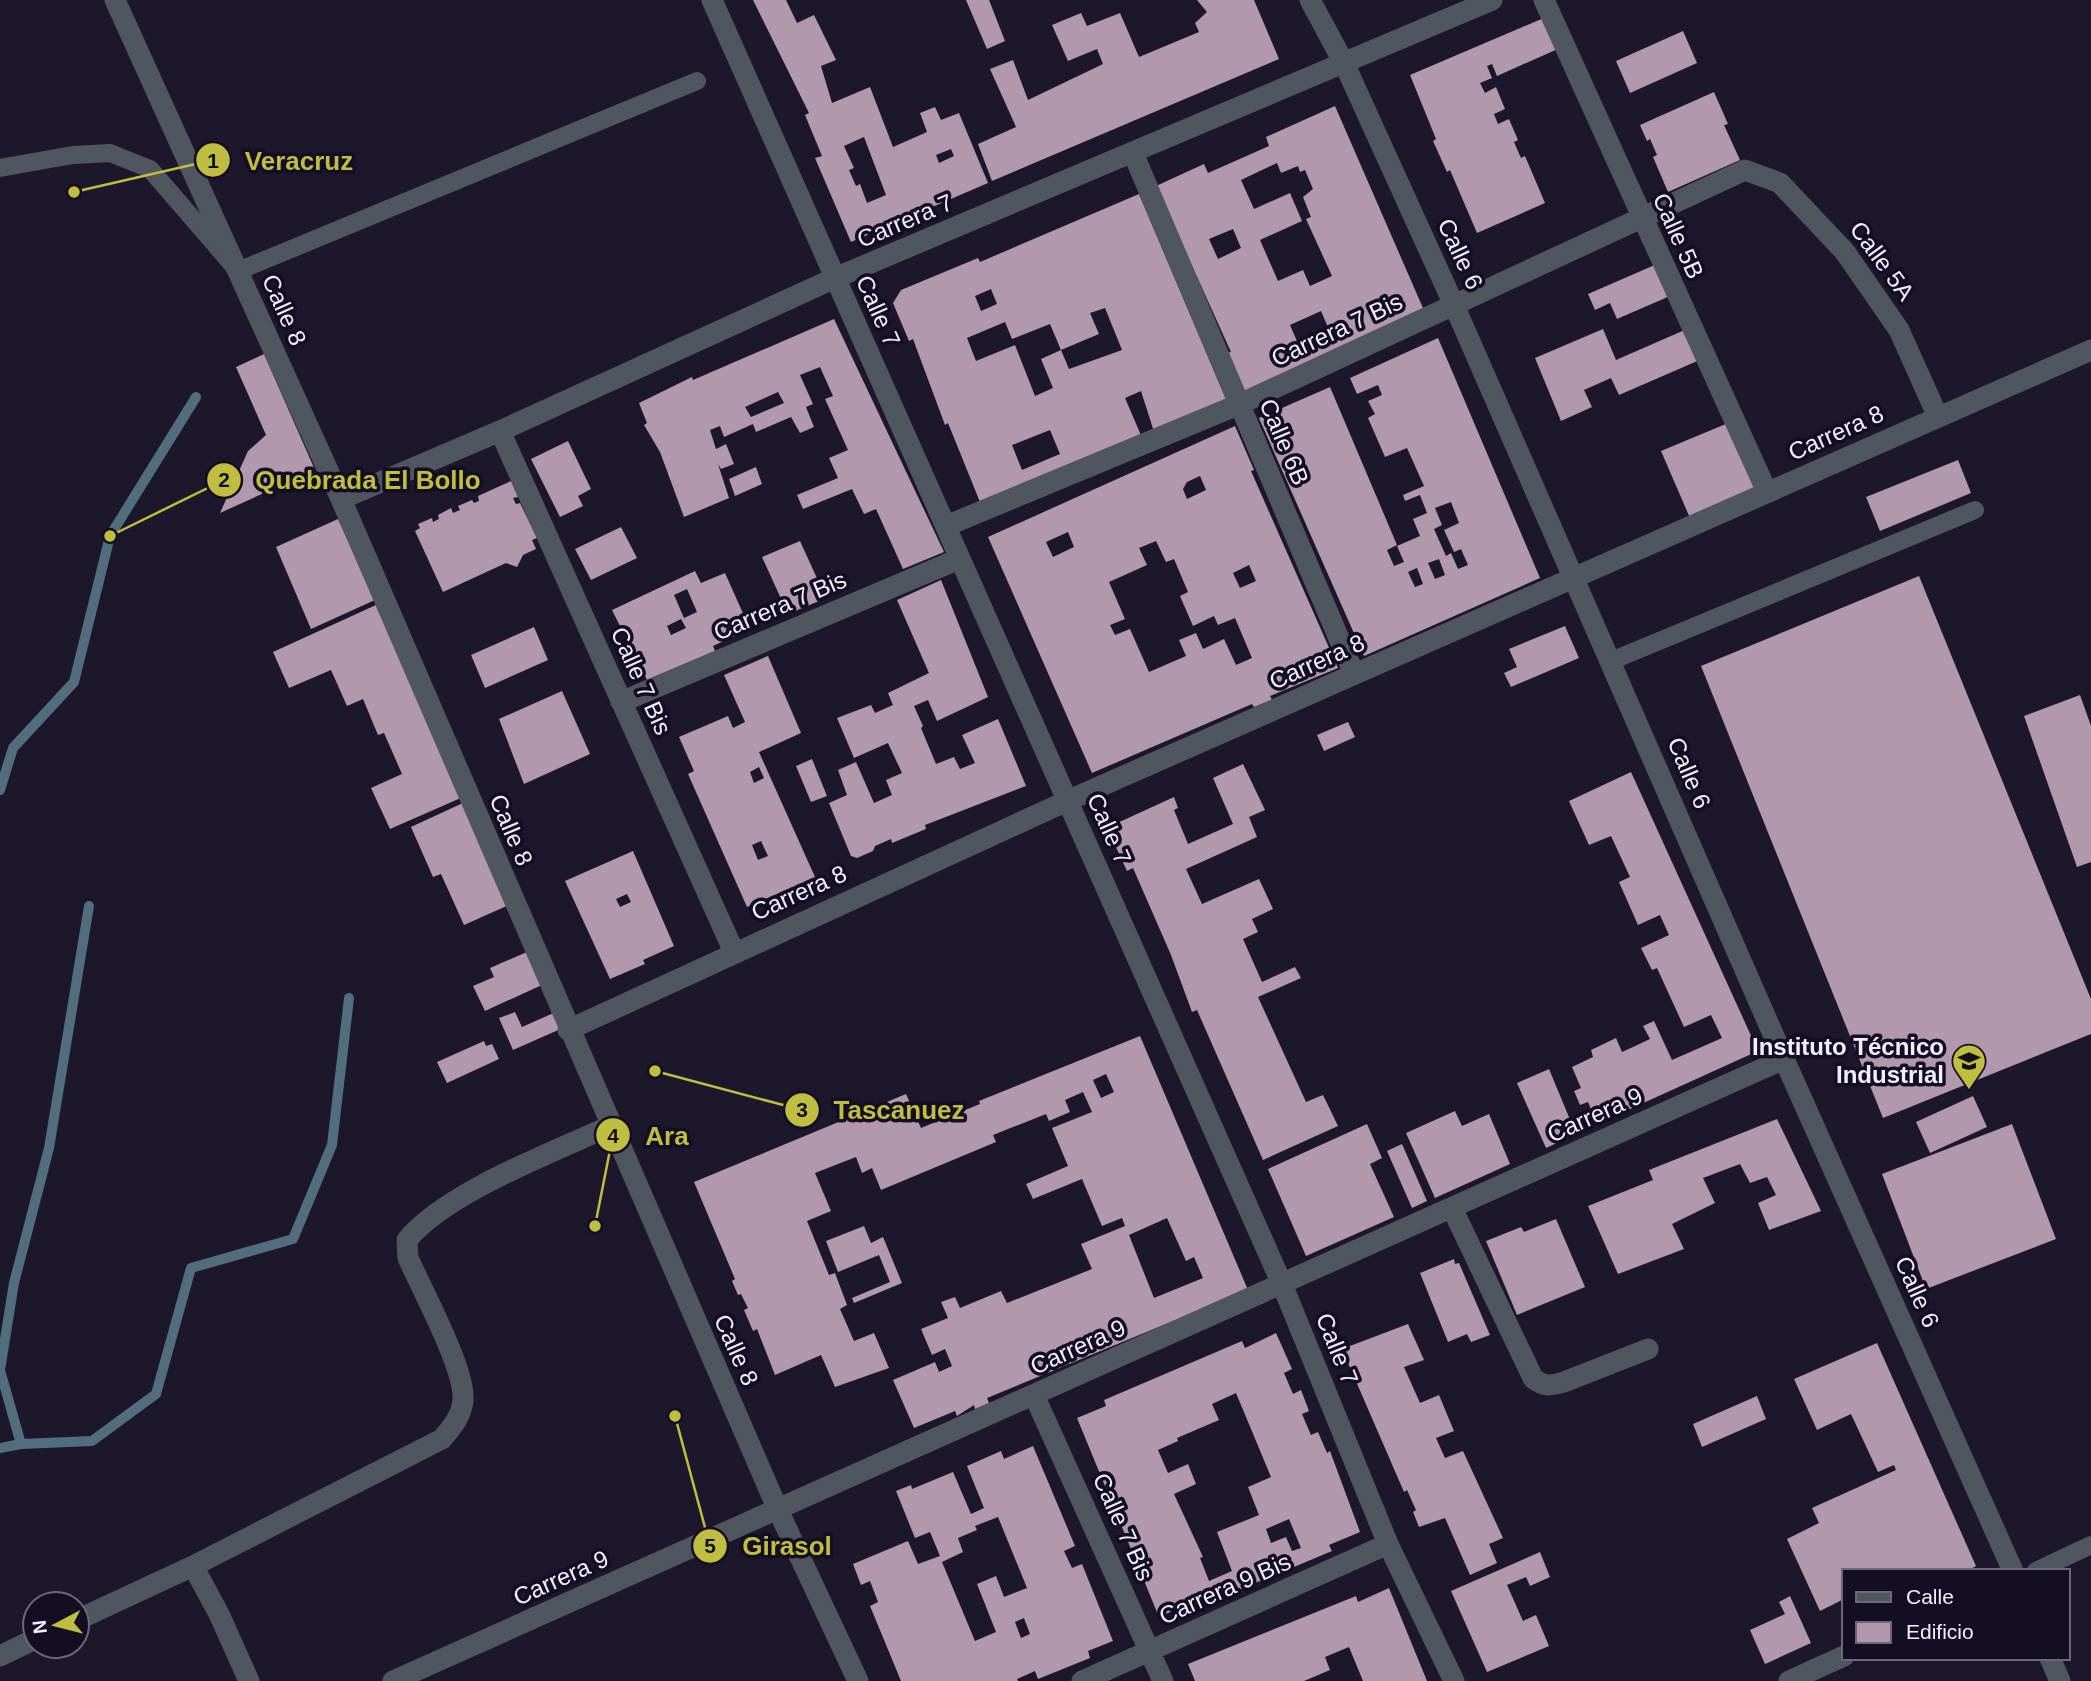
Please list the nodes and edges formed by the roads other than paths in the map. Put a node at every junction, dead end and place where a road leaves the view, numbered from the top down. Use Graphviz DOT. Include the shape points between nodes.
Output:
graph roads {
  1 [pos="115,0"];
  2 [pos="712,0"];
  3 [pos="1310,0"];
  4 [pos="1492,0"];
  5 [pos="1544,0"];
  6 [pos="1343,64"];
  7 [pos="697,81"];
  8 [pos="1133,153"];
  9 [pos="0,168"];
  10 [pos="1745,170"];
  11 [pos="1641,219"];
  12 [pos="238,271"];
  13 [pos="835,278"];
  14 [pos="1454,305"];
  15 [pos="2091,350"];
  16 [pos="1240,404"];
  17 [pos="1938,417"];
  18 [pos="500,431"];
  19 [pos="1767,492"];
  20 [pos="341,499"];
  21 [pos="1975,510"];
  22 [pos="946,526"];
  23 [pos="959,559"];
  24 [pos="1575,577"];
  25 [pos="1611,661"];
  26 [pos="1354,674"];
  27 [pos="621,702"];
  28 [pos="1067,801"];
  29 [pos="734,951"];
  30 [pos="568,1030"];
  31 [pos="1784,1059"];
  32 [pos="610,1126"];
  33 [pos="1452,1208"];
  34 [pos="1282,1284"];
  35 [pos="1648,1349"];
  36 [pos="1034,1395"];
  37 [pos="778,1510"];
  38 [pos="1388,1544"];
  39 [pos="2091,1545"];
  40 [pos="193,1566"];
  41 [pos="2012,1569"];
  42 [pos="2040,1569"];
  43 [pos="91,1613"];
  44 [pos="21,1646"];
  45 [pos="1151,1652"];
  46 [pos="0,1656"];
  47 [pos="1842,1657"];
  48 [pos="2051,1660"];
  49 [pos="249,1681"];
  50 [pos="393,1681"];
  51 [pos="858,1681"];
  52 [pos="1082,1681"];
  53 [pos="1163,1681"];
  54 [pos="1454,1681"];
  55 [pos="1789,1681"];
  56 [pos="2060,1681"];
  1 -- 12 [label="street, Calle 8"];
  2 -- 13 [label="street, Calle 7"];
  3 -- 6 [label="street, Calle 6"];
  4 -- 6 [label="street, Carrera 7"];
  5 -- 11 [label="street, Calle 5B"];
  6 -- 8 [label="street, Carrera 7"];
  6 -- 14 [label="street, Calle 6"];
  7 -- 12 [label="lane"];
  8 -- 13 [label="street, Carrera 7"];
  8 -- 16 [label="street, Calle 6B"];
  9 -- 12 [label="lane" via="110,153 150,169"];
  10 -- 11 [label="street, Carrera 7 Bis"];
  10 -- 17 [label="street, Calle 5A" via="1780,183 1845,251 1899,330"];
  11 -- 14 [label="street, Carrera 7 Bis"];
  11 -- 19 [label="street, Calle 5B"];
  12 -- 20 [label="street, Calle 8"];
  13 -- 18 [label="street, Carrera 7"];
  13 -- 22 [label="street, Calle 7"];
  14 -- 16 [label="street, Carrera 7 Bis"];
  14 -- 24 [label="street, Calle 6"];
  15 -- 17 [label="street, Carrera 8"];
  16 -- 22 [label="street, Carrera 7 Bis"];
  16 -- 26 [label="street, Calle 6B"];
  17 -- 19 [label="street, Carrera 8"];
  18 -- 20 [label="street, Carrera 7"];
  18 -- 27 [label="street, Calle 7 Bis"];
  19 -- 24 [label="street, Carrera 8"];
  20 -- 30 [label="street, Calle 8"];
  21 -- 25 [label="lane"];
  22 -- 23 [label="street, Calle 7"];
  23 -- 27 [label="street, Carrera 7 Bis"];
  23 -- 28 [label="street, Calle 7"];
  24 -- 25 [label="street, Calle 6"];
  24 -- 26 [label="street, Carrera 8"];
  25 -- 31 [label="street, Calle 6"];
  26 -- 28 [label="street, Carrera 8"];
  27 -- 29 [label="street, Calle 7 Bis"];
  28 -- 29 [label="street, Carrera 8"];
  28 -- 34 [label="street, Calle 7"];
  29 -- 30 [label="street, Carrera 8"];
  30 -- 32 [label="street, Calle 8"];
  31 -- 33 [label="street, Carrera 9"];
  31 -- 41 [label="street, Calle 6"];
  32 -- 37 [label="street, Calle 8"];
  32 -- 40 [label="street" via="450,1204 421,1223 407,1240 408,1258 460,1376 463,1400 458,1420 442,1439"];
  33 -- 34 [label="street, Carrera 9"];
  33 -- 35 [label="street" via="1533,1378 1541,1385 1564,1382"];
  34 -- 36 [label="street, Carrera 9"];
  34 -- 38 [label="street, Calle 7"];
  36 -- 37 [label="street, Carrera 9"];
  36 -- 45 [label="street, Calle 7 Bis"];
  37 -- 50 [label="street, Carrera 9"];
  37 -- 51 [label="street, Calle 8"];
  38 -- 45 [label="street, Carrera 9 Bis"];
  38 -- 54 [label="street, Calle 7"];
  39 -- 42 [label="lane"];
  40 -- 43 [label="street"];
  40 -- 49 [label="street"];
  44 -- 46 [label="street"];
  45 -- 52 [label="street, Carrera 9 Bis"];
  45 -- 53 [label="street, Calle 7 Bis"];
  47 -- 55 [label="street"];
  48 -- 56 [label="street"];
}
